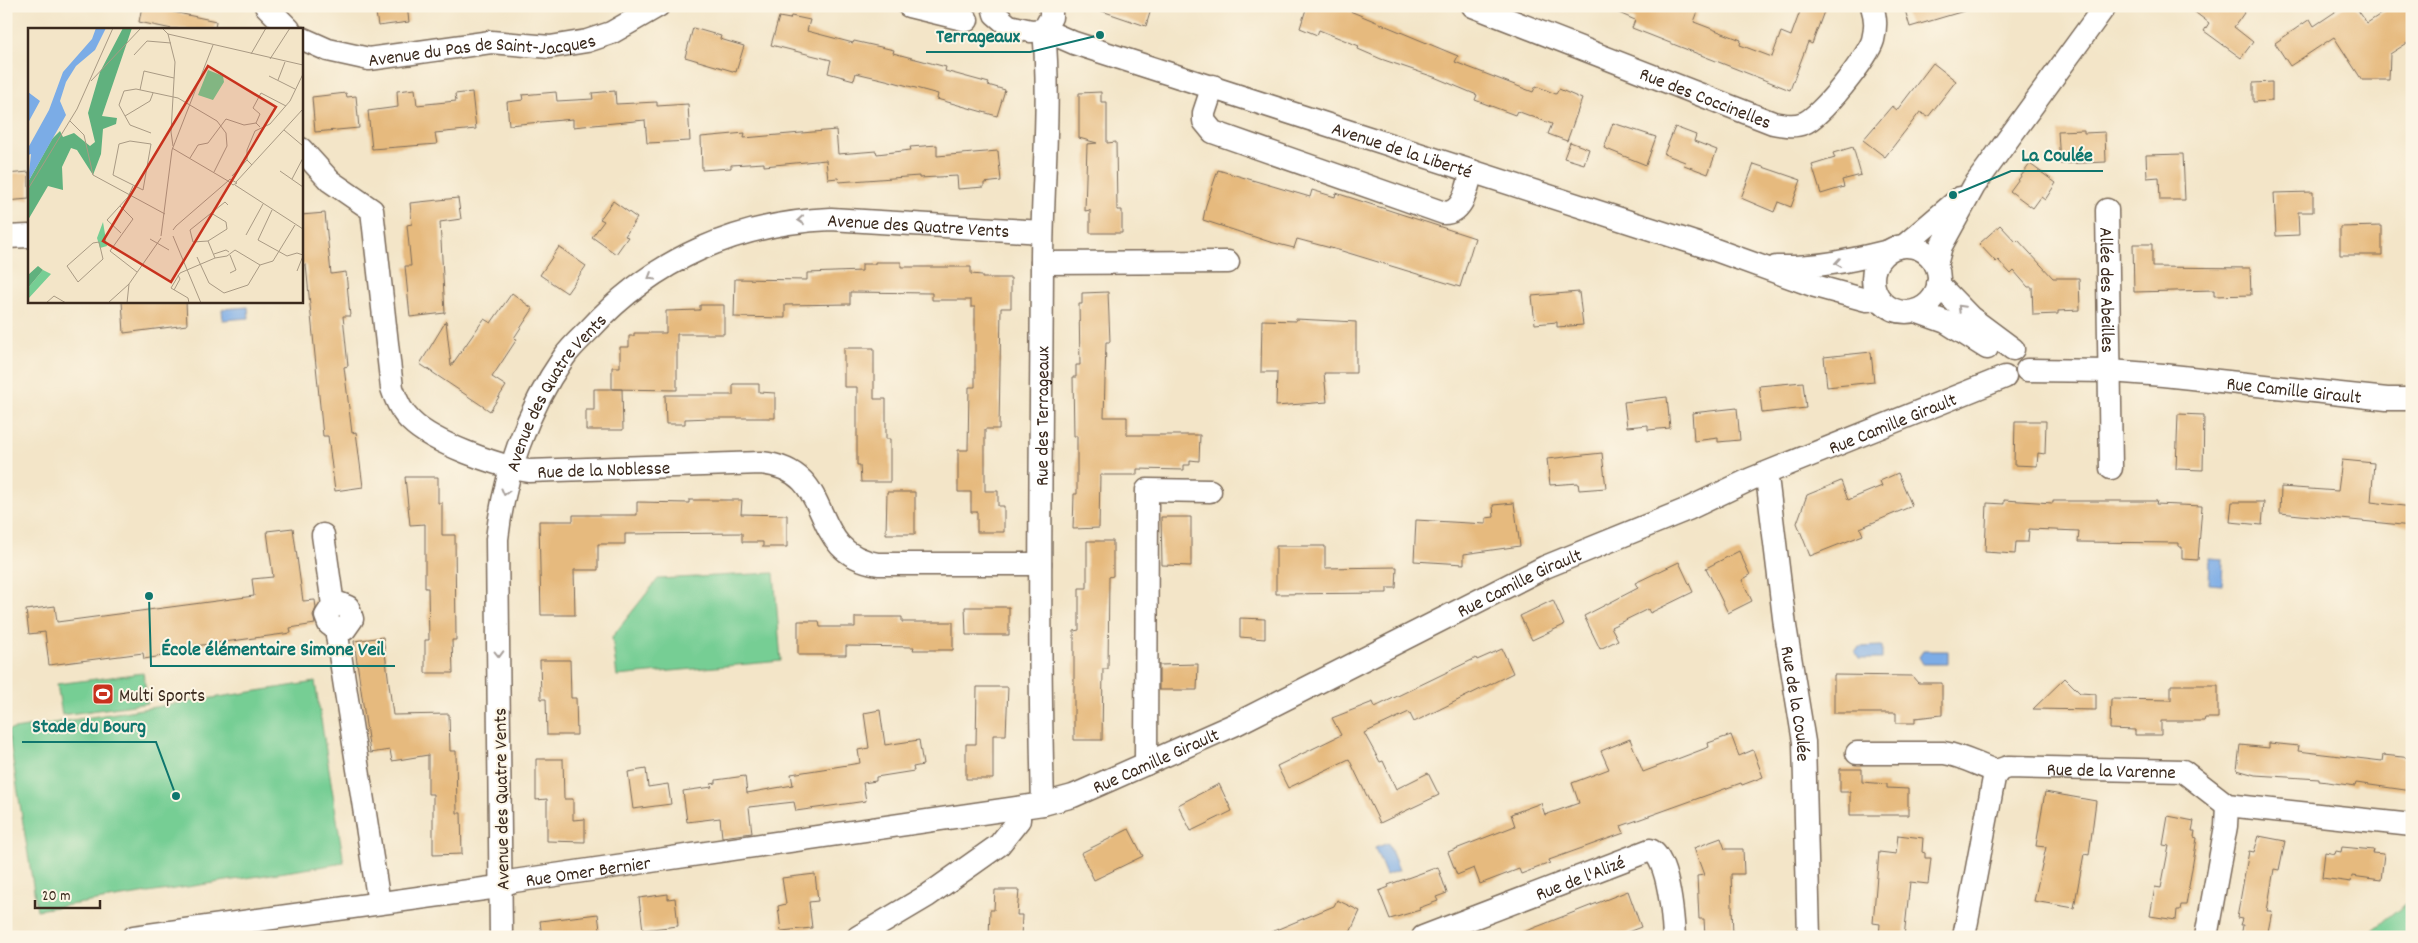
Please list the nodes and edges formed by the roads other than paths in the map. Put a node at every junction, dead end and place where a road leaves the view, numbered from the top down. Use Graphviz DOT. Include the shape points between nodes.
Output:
graph roads {
  1 [pos="266,6"];
  2 [pos="658,6"];
  3 [pos="909,6"];
  4 [pos="993,6"];
  5 [pos="1051,6"];
  6 [pos="1474,6"];
  7 [pos="1872,6"];
  8 [pos="2105,6"];
  9 [pos="967,20"];
  10 [pos="288,28"];
  11 [pos="1044,30"];
  12 [pos="302,38"];
  13 [pos="1212,86"];
  14 [pos="302,150"];
  15 [pos="1472,171"];
  16 [pos="1974,186"];
  17 [pos="2107,210"];
  18 [pos="1042,232"];
  19 [pos="28,236"];
  20 [pos="6,237"];
  21 [pos="1895,249"];
  22 [pos="1228,262"];
  23 [pos="1042,263"];
  24 [pos="1763,267"];
  25 [pos="1937,275"];
  26 [pos="1879,299"];
  27 [pos="1915,310"];
  28 [pos="2006,361"];
  29 [pos="2110,371"];
  30 [pos="2412,400"];
  31 [pos="511,468"];
  32 [pos="2111,468"];
  33 [pos="1765,474"];
  34 [pos="1210,491"];
  35 [pos="323,535"];
  36 [pos="1040,564"];
  37 [pos="1857,753"];
  38 [pos="1146,764"];
  39 [pos="1998,772"];
  40 [pos="1043,804"];
  41 [pos="2227,805"];
  42 [pos="1019,808"];
  43 [pos="2412,825"];
  44 [pos="502,886"];
  45 [pos="379,903"];
  46 [pos="134,937"];
  47 [pos="501,937"];
  48 [pos="858,937"];
  49 [pos="1423,937"];
  50 [pos="1674,937"];
  51 [pos="1809,937"];
  52 [pos="1964,937"];
  53 [pos="2206,937"];
  1 -- 10 [label="street"];
  2 -- 12 [label="street, Avenue du Pas de Saint-Jacques" via="611,33 550,47 491,42 369,59 328,50"];
  3 -- 9 [label="street"];
  4 -- 11 [label="street, Avenue de la Liberté" via="995,14 1009,26"];
  5 -- 11 [label="street, Rue des Terrageaux" via="1051,17"];
  6 -- 7 [label="street, Rue des Coccinelles" via="1773,123 1791,126 1805,123 1821,112 1872,43 1877,21"];
  8 -- 16 [label="street, Avenue de la Liberté"];
  11 -- 13 [label="street, Avenue de la Liberté"];
  11 -- 18 [label="street, Rue des Terrageaux" via="1047,85"];
  13 -- 15 [label="street, Avenue de la Liberté"];
  13 -- 15 [label="street" via="1204,121 1213,132 1444,213 1457,210"];
  14 -- 31 [label="street, Rue de la Noblesse" via="330,181 372,210 392,388 397,404 410,421 425,432 494,464"];
  15 -- 24 [label="street, Avenue de la Liberté"];
  16 -- 21 [label="street, Avenue de la Liberté"];
  16 -- 25 [label="street, Avenue de la Liberté" via="1941,246"];
  17 -- 29 [label="street, Allée des Abeilles"];
  18 -- 23 [label="street, Rue des Terrageaux"];
  18 -- 31 [label="street, Avenue des Quatre Vents, one-way" via="831,219 800,220 766,225 696,250 644,280 606,310 565,355 529,421"];
  19 -- 20 [label="street"];
  21 -- 24 [label="street, Avenue de la Liberté, one-way" via="1840,264"];
  21 -- 25 [label="street" via="1923,250"];
  21 -- 26 [label="street, Avenue de la Liberté" via="1878,259 1872,279"];
  22 -- 23 [label="street"];
  23 -- 36 [label="street, Rue des Terrageaux"];
  24 -- 26 [label="street, Avenue de la Liberté" via="1832,291 1866,300"];
  25 -- 27 [label="street, Avenue de la Liberté" via="1930,301"];
  28 -- 25 [label="street, one-way"];
  26 -- 27 [label="street, Avenue de la Liberté" via="1895,310"];
  27 -- 28 [label="street" via="1960,329"];
  28 -- 29 [label="street, Rue Camille Girault" via="2017,379 2027,370"];
  28 -- 33 [label="street, Rue Camille Girault"];
  29 -- 30 [label="street, Rue Camille Girault"];
  29 -- 32 [label="street, Allée des Abeilles"];
  31 -- 36 [label="street, Rue de la Noblesse" via="529,471 779,465 807,484 835,540 844,550 865,562"];
  31 -- 44 [label="street, Avenue des Quatre Vents, one-way" via="497,540"];
  33 -- 38 [label="street, Rue Camille Girault" via="1546,567 1236,724"];
  33 -- 51 [label="street, Rue de la Coulée" via="1804,742"];
  34 -- 38 [label="street" via="1147,490"];
  35 -- 45 [label="street" via="333,605 345,605 352,615 348,626 336,630"];
  36 -- 40 [label="street, Rue des Terrageaux"];
  37 -- 39 [label="street" via="1944,753 1958,755"];
  38 -- 40 [label="street, Rue Camille Girault" via="1073,796"];
  39 -- 41 [label="street, Rue de la Varenne" via="2008,768 2183,771"];
  39 -- 52 [label="street" via="1994,778"];
  40 -- 42 [label="street, Rue Omer Bernier"];
  41 -- 43 [label="street"];
  41 -- 53 [label="street"];
  42 -- 44 [label="street, Rue Omer Bernier"];
  42 -- 48 [label="street" via="1019,820 999,844 927,896"];
  44 -- 45 [label="street, Rue Omer Bernier"];
  44 -- 47 [label="street, Avenue des Quatre Vents"];
  45 -- 46 [label="street, Rue Omer Bernier"];
  49 -- 50 [label="street, Rue de l'Alizé" via="1650,850 1657,856 1671,895"];
}
